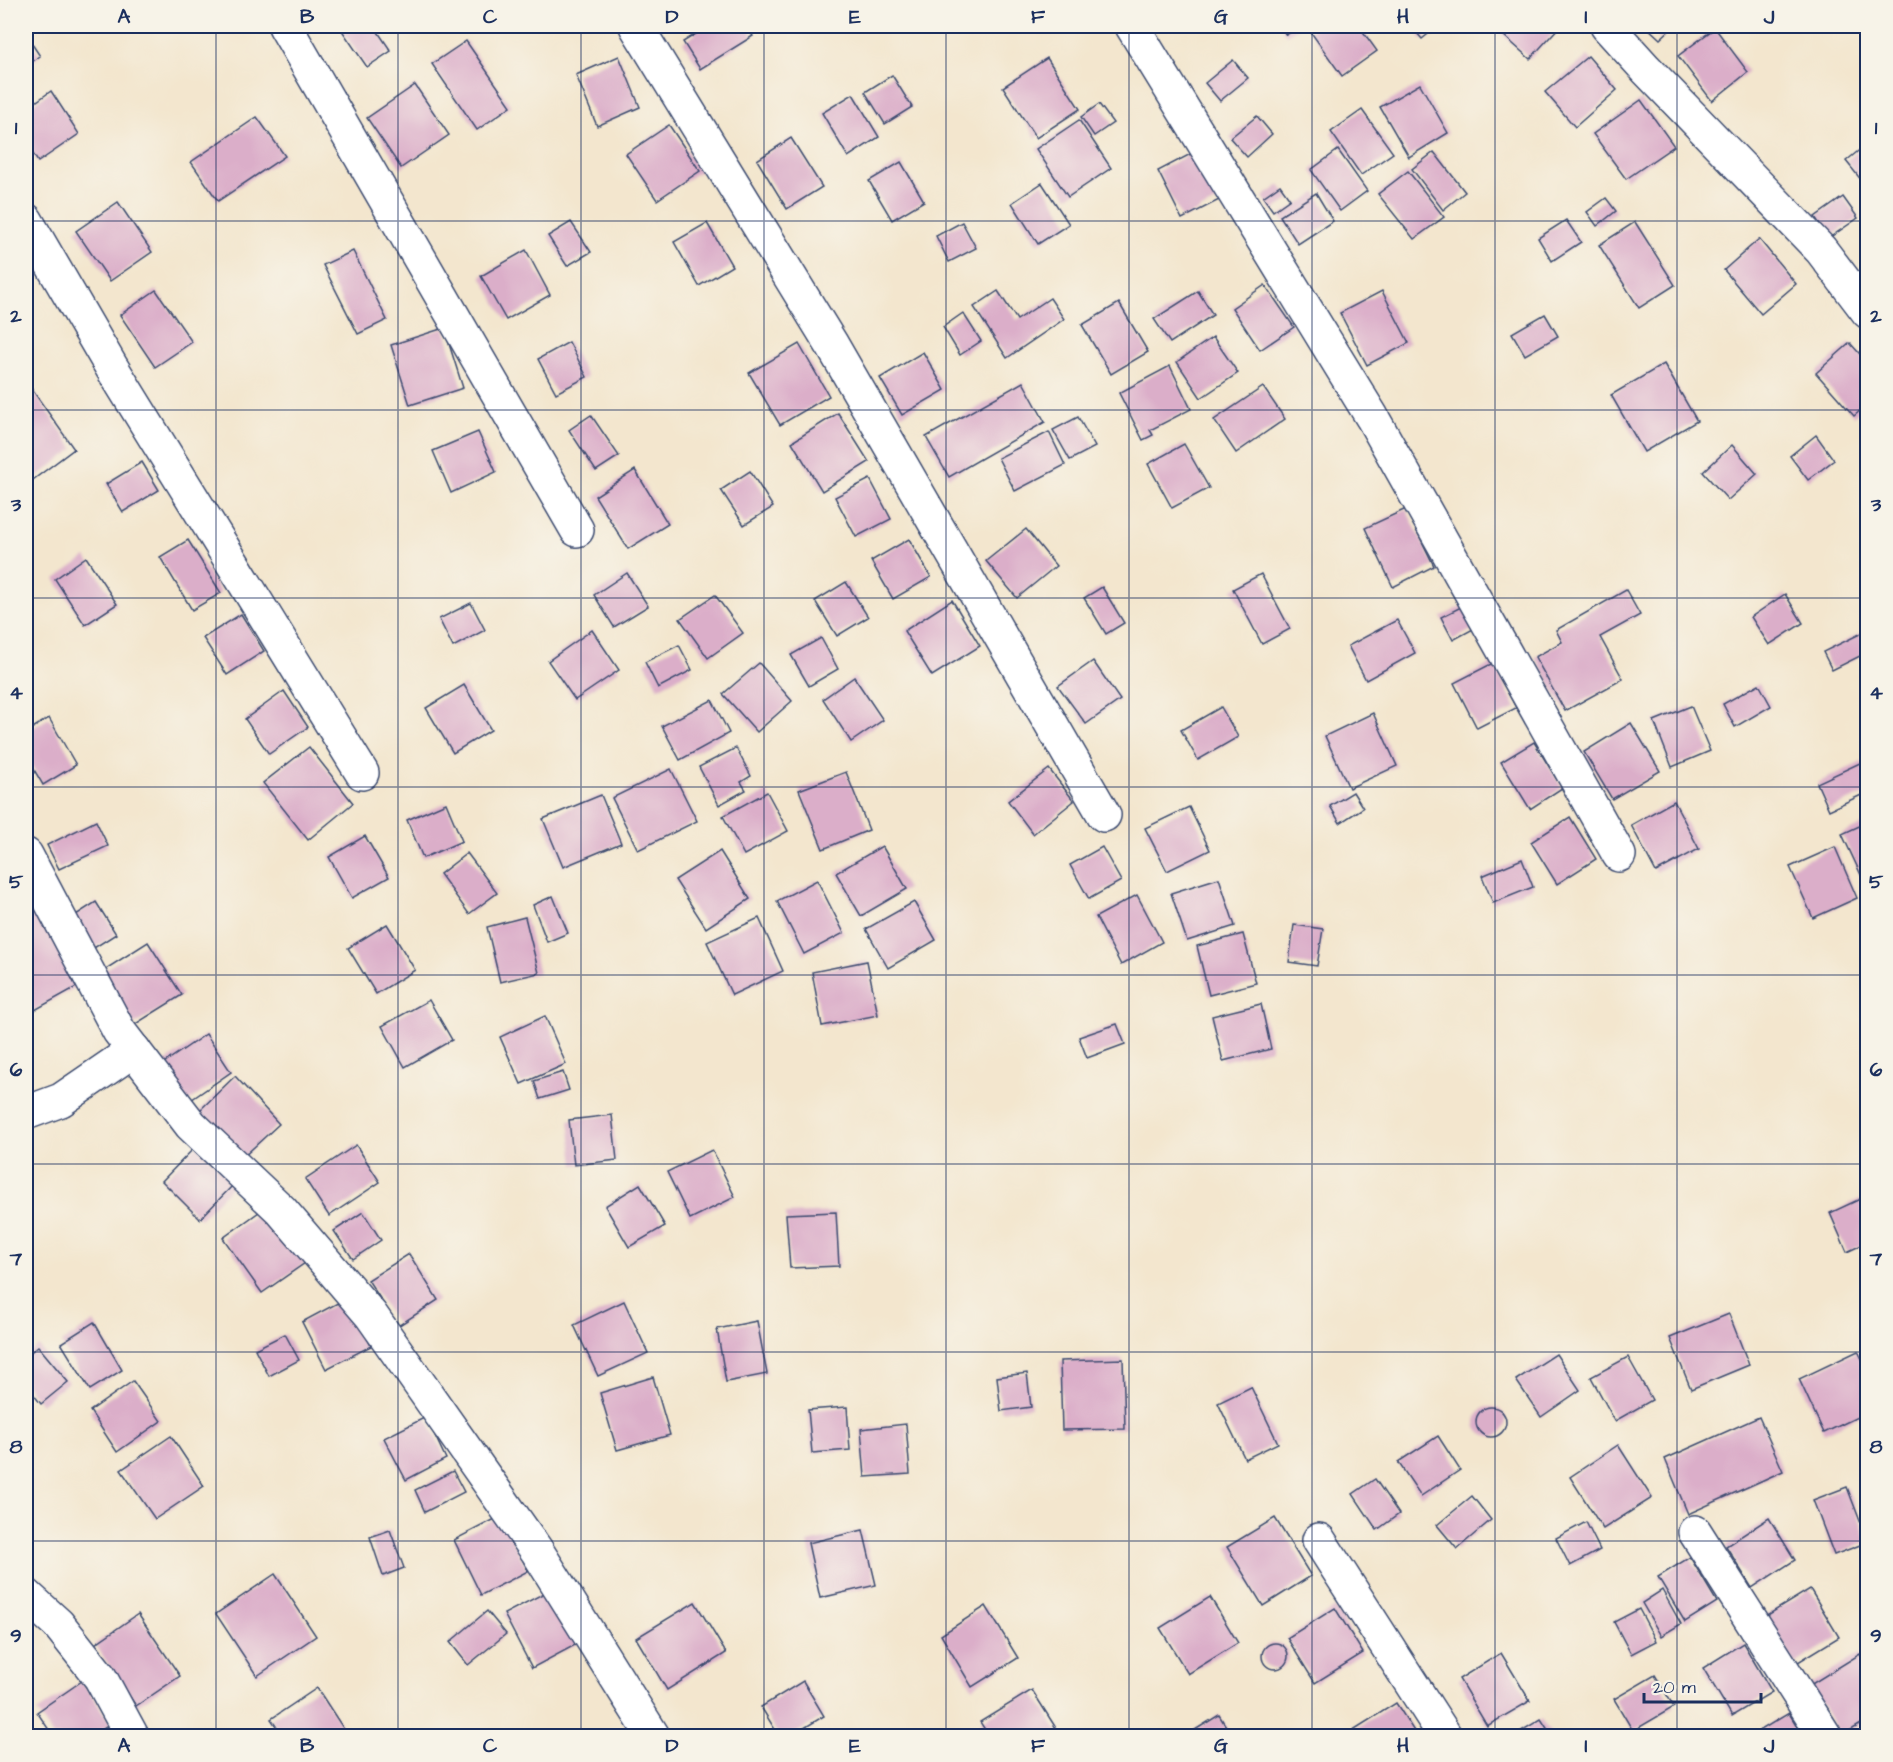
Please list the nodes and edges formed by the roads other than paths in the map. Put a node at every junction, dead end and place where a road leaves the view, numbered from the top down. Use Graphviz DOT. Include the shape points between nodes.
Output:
graph roads {
  1 [pos="285,26"];
  2 [pos="636,26"];
  3 [pos="1132,26"];
  4 [pos="1607,26"];
  5 [pos="26,220"];
  6 [pos="1868,312"];
  7 [pos="577,530"];
  8 [pos="362,773"];
  9 [pos="1104,815"];
  10 [pos="26,855"];
  11 [pos="1619,855"];
  12 [pos="134,1050"];
  13 [pos="26,1113"];
  14 [pos="1695,1532"];
  15 [pos="1319,1540"];
  16 [pos="26,1595"];
  17 [pos="132,1737"];
  18 [pos="653,1737"];
  19 [pos="1445,1737"];
  20 [pos="1825,1737"];
  1 -- 7 [label="street"];
  2 -- 9 [label="street" via="832,345"];
  3 -- 11 [label="street" via="1372,417"];
  4 -- 6 [label="street" via="1821,250"];
  5 -- 8 [label="street" via="112,368"];
  10 -- 12 [label="street" via="119,1031"];
  12 -- 13 [label="street" via="61,1100"];
  12 -- 18 [label="street" via="191,1125 281,1210 371,1315 537,1551"];
  14 -- 20 [label="street"];
  15 -- 19 [label="street"];
  16 -- 17 [label="street" via="58,1624 100,1677"];
}
